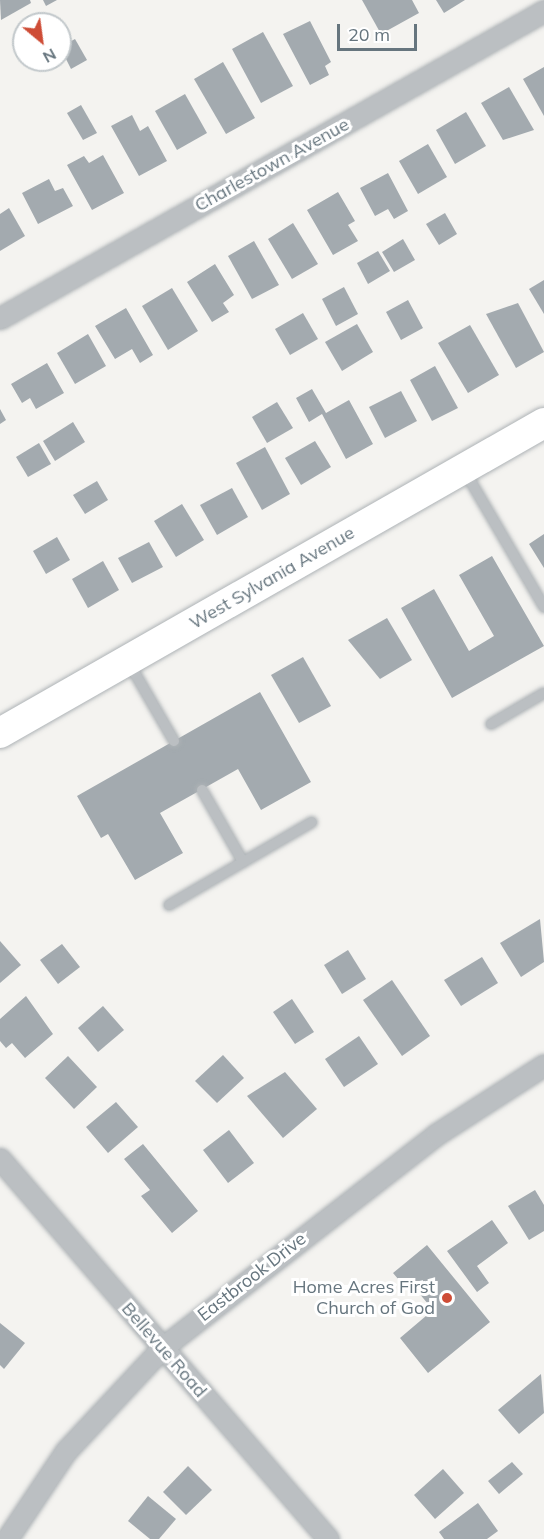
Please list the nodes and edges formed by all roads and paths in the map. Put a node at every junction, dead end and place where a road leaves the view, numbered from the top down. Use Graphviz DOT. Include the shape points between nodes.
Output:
graph roads {
  1 [pos="544,11"];
  2 [pos="0,318"];
  3 [pos="544,423"];
  4 [pos="464,469"];
  5 [pos="544,607"];
  6 [pos="128,660"];
  7 [pos="544,693"];
  8 [pos="491,724"];
  9 [pos="0,733"];
  10 [pos="174,741"];
  11 [pos="202,790"];
  12 [pos="312,822"];
  13 [pos="243,862"];
  14 [pos="169,905"];
  15 [pos="544,1065"];
  16 [pos="0,1159"];
  17 [pos="162,1348"];
  18 [pos="7,1539"];
  19 [pos="328,1539"];
  1 -- 2 [label="street, Charlestown Avenue"];
  3 -- 4 [label="main road, West Sylvania Avenue"];
  4 -- 5 [label="lane"];
  4 -- 6 [label="main road, West Sylvania Avenue"];
  6 -- 9 [label="main road, West Sylvania Avenue"];
  6 -- 10 [label="lane"];
  7 -- 8 [label="lane"];
  11 -- 13 [label="lane"];
  12 -- 13 [label="lane"];
  13 -- 14 [label="lane"];
  15 -- 17 [label="street, Eastbrook Drive" via="437,1134"];
  16 -- 17 [label="street, Bellevue Road"];
  17 -- 18 [label="street, Eastbrook Drive" via="66,1451"];
  17 -- 19 [label="street, Bellevue Road"];
}
